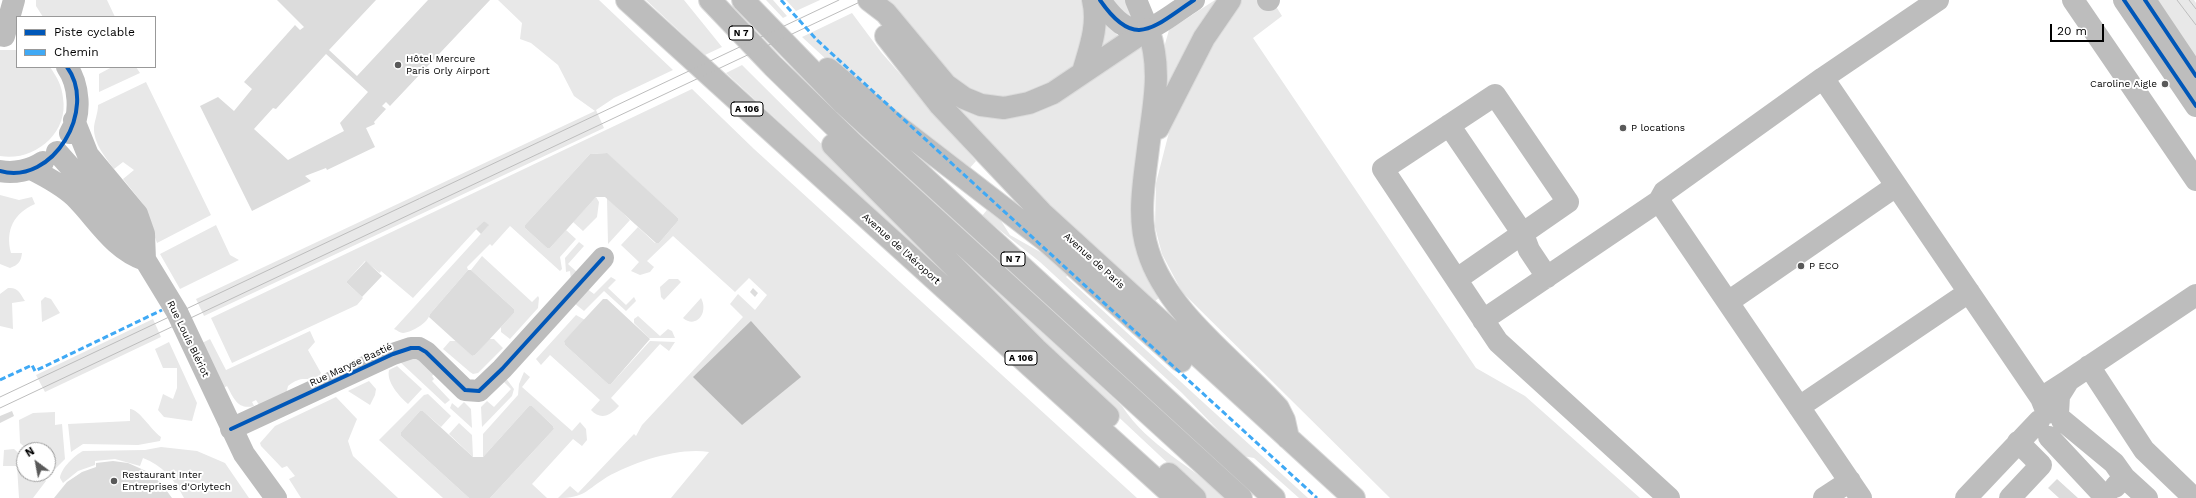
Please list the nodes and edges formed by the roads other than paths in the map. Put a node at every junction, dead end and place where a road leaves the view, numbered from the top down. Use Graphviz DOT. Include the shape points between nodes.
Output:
graph roads {
  1 [pos="14,0"];
  2 [pos="627,0"];
  3 [pos="710,0"];
  4 [pos="742,0"];
  5 [pos="859,0"];
  6 [pos="870,0"];
  7 [pos="1093,0"];
  8 [pos="1100,0"];
  9 [pos="1136,0"];
  10 [pos="1194,0"];
  11 [pos="1230,0"];
  12 [pos="1938,0"];
  13 [pos="2073,0"];
  14 [pos="2124,0"];
  15 [pos="2145,0"];
  16 [pos="758,16"];
  17 [pos="1148,29"];
  18 [pos="7,36"];
  19 [pos="773,66"];
  20 [pos="67,68"];
  21 [pos="1083,72"];
  22 [pos="2196,76"];
  23 [pos="1822,78"];
  24 [pos="2196,106"];
  25 [pos="74,120"];
  26 [pos="1449,125"];
  27 [pos="1148,147"];
  28 [pos="57,152"];
  29 [pos="31,168"];
  30 [pos="0,171"];
  31 [pos="2196,180"];
  32 [pos="1896,186"];
  33 [pos="1659,201"];
  34 [pos="1523,234"];
  35 [pos="603,258"];
  36 [pos="145,260"];
  37 [pos="1547,277"];
  38 [pos="1457,278"];
  39 [pos="1969,292"];
  40 [pos="2196,295"];
  41 [pos="1728,302"];
  42 [pos="1484,320"];
  43 [pos="2089,366"];
  44 [pos="1799,407"];
  45 [pos="2049,417"];
  46 [pos="231,429"];
  47 [pos="1288,438"];
  48 [pos="2018,442"];
  49 [pos="2124,477"];
  50 [pos="1856,490"];
  51 [pos="276,498"];
  52 [pos="1176,498"];
  53 [pos="1196,498"];
  54 [pos="1240,498"];
  55 [pos="1274,498"];
  56 [pos="1354,498"];
  57 [pos="1669,498"];
  58 [pos="1824,498"];
  59 [pos="1966,498"];
  60 [pos="2010,498"];
  61 [pos="2105,498"];
  62 [pos="2146,498"];
  63 [pos="2194,498"];
  1 -- 18 [label="main road"];
  2 -- 52 [label="main road, Avenue de l'Aéroport / A 106"];
  3 -- 19 [label="main road, N 7"];
  4 -- 16 [label="main road, N 7"];
  5 -- 47 [label="main road, Avenue de Paris" via="940,105 1042,213"];
  6 -- 21 [label="main road" via="886,13 946,86 981,105 1004,108 1029,103 1053,94"];
  7 -- 21 [label="main road" via="1096,16 1094,37"];
  8 -- 17 [label="main road" via="1111,16 1126,28 1138,31"];
  9 -- 17 [label="main road"];
  10 -- 17 [label="main road"];
  11 -- 27 [label="main road" via="1204,38"];
  12 -- 23 [label="main road"];
  13 -- 31 [label="main road"];
  14 -- 24 [label="main road"];
  15 -- 22 [label="main road"];
  16 -- 47 [label="main road" via="809,49 835,76 1045,240 1249,422 1266,433"];
  16 -- 55 [label="main road, N 7" via="844,104"];
  17 -- 21 [label="main road"];
  17 -- 27 [label="main road" via="1153,42 1156,98"];
  19 -- 53 [label="main road" via="780,85 797,110 1036,349"];
  19 -- 54 [label="main road, N 7" via="853,144"];
  20 -- 25 [label="main road" via="77,88"];
  23 -- 32 [label="main road"];
  23 -- 33 [label="main road" via="1664,192"];
  25 -- 28 [label="main road" via="72,130"];
  25 -- 36 [label="main road" via="88,155 137,214 144,234"];
  26 -- 34 [label="main road"];
  26 -- 34 [label="main road" via="1495,95 1544,165 1568,202"];
  26 -- 38 [label="main road" via="1383,169"];
  27 -- 47 [label="main road" via="1142,196 1143,219 1147,250 1157,274 1184,313 1278,408"];
  28 -- 29 [label="main road"];
  28 -- 36 [label="main road, Rue Louis Blériot" via="119,222"];
  29 -- 30 [label="main road"];
  29 -- 36 [label="main road" via="61,185 118,247"];
  32 -- 39 [label="main road"];
  32 -- 41 [label="main road"];
  33 -- 37 [label="main road"];
  33 -- 41 [label="main road"];
  34 -- 37 [label="main road" via="1529,250"];
  34 -- 38 [label="main road"];
  35 -- 46 [label="main road, Rue Maryse Bastié" via="479,391 465,390 426,352 419,348 411,348 371,363"];
  36 -- 46 [label="main road, Rue Louis Blériot" via="177,312"];
  37 -- 42 [label="main road"];
  38 -- 42 [label="main road"];
  39 -- 44 [label="main road"];
  39 -- 45 [label="main road"];
  40 -- 43 [label="main road"];
  41 -- 44 [label="main road"];
  42 -- 57 [label="main road" via="1498,342"];
  43 -- 45 [label="main road" via="2069,380"];
  43 -- 63 [label="main road" via="2144,450"];
  44 -- 50 [label="main road"];
  45 -- 48 [label="main road"];
  45 -- 49 [label="main road" via="2114,463"];
  45 -- 61 [label="main road"];
  46 -- 51 [label="main road, Rue Louis Blériot" via="244,454"];
  47 -- 56 [label="main road, Avenue de Paris"];
  48 -- 59 [label="main road"];
  48 -- 60 [label="main road" via="2041,465"];
  49 -- 61 [label="main road"];
  49 -- 62 [label="main road"];
  50 -- 58 [label="main road"];
}
